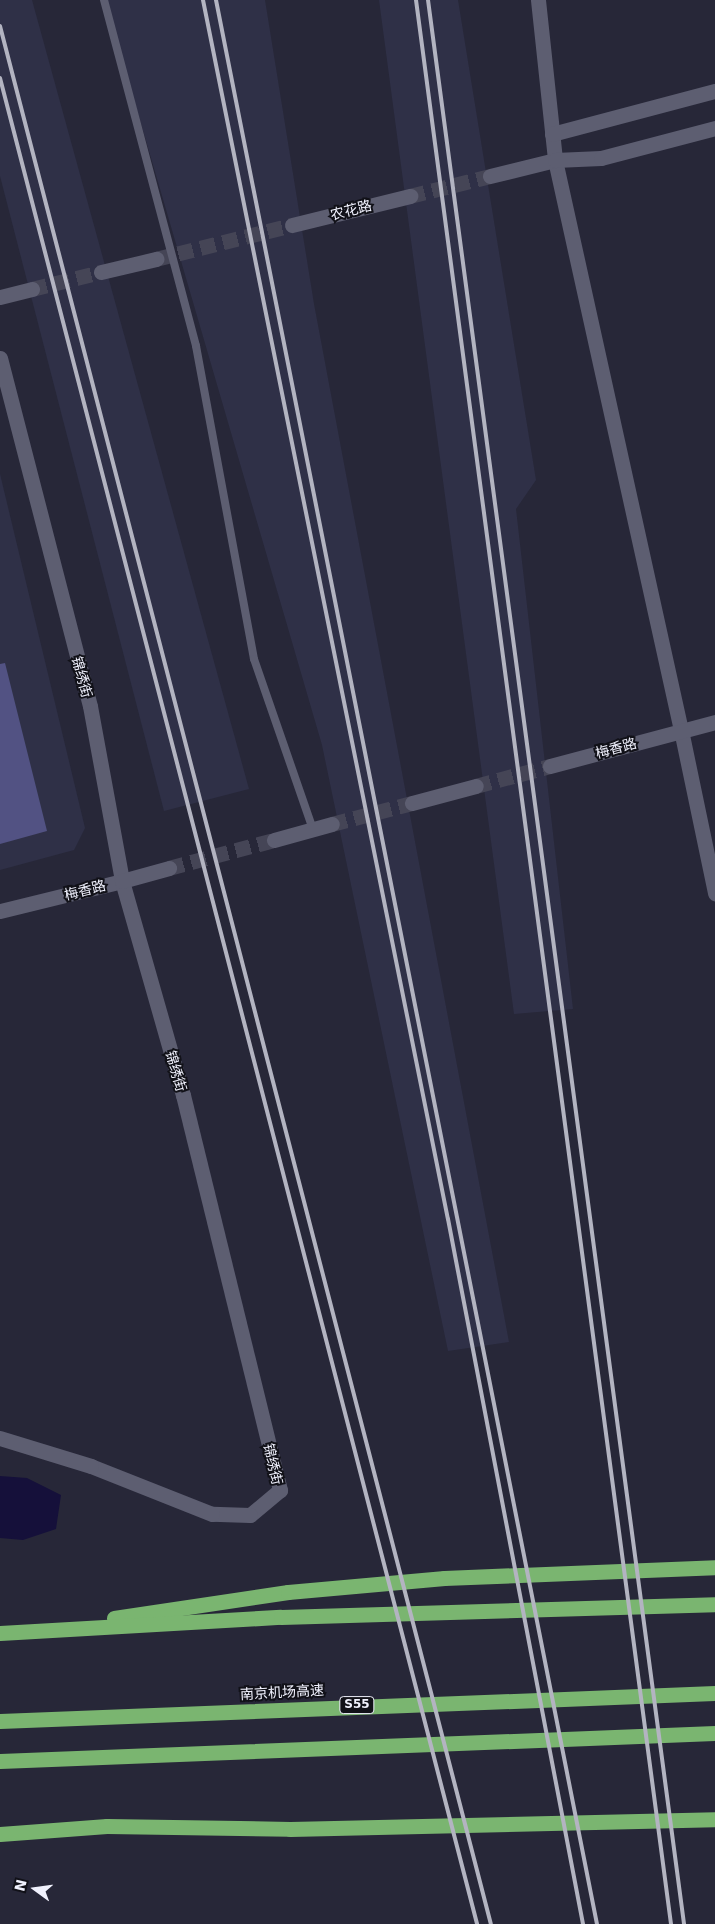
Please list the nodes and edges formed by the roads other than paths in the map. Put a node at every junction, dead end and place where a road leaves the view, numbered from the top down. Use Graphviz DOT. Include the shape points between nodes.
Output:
graph roads {
  1 [pos="104,0"];
  2 [pos="538,0"];
  3 [pos="715,91"];
  4 [pos="715,128"];
  5 [pos="552,134"];
  6 [pos="555,160"];
  7 [pos="490,176"];
  8 [pos="410,196"];
  9 [pos="292,225"];
  10 [pos="156,259"];
  11 [pos="101,272"];
  12 [pos="32,290"];
  13 [pos="0,297"];
  14 [pos="0,358"];
  15 [pos="715,722"];
  16 [pos="681,730"];
  17 [pos="550,766"];
  18 [pos="476,786"];
  19 [pos="412,803"];
  20 [pos="332,824"];
  21 [pos="313,830"];
  22 [pos="274,840"];
  23 [pos="169,868"];
  24 [pos="122,881"];
  25 [pos="715,893"];
  26 [pos="0,911"];
  27 [pos="0,1438"];
  28 [pos="715,1567"];
  29 [pos="715,1604"];
  30 [pos="19,1632"];
  31 [pos="0,1633"];
  32 [pos="715,1693"];
  33 [pos="0,1722"];
  34 [pos="715,1734"];
  35 [pos="0,1761"];
  36 [pos="715,1819"];
  37 [pos="0,1834"];
  1 -- 21 [label="lane" via="196,346 254,659"];
  2 -- 5 [label="street"];
  3 -- 5 [label="street"];
  4 -- 6 [label="street" via="601,158"];
  5 -- 6 [label="street"];
  6 -- 7 [label="street"];
  6 -- 16 [label="street"];
  8 -- 9 [label="street, 农花路"];
  10 -- 11 [label="street"];
  12 -- 13 [label="street"];
  14 -- 24 [label="street, 锦绣街" via="90,706"];
  15 -- 16 [label="street, 梅香路"];
  16 -- 17 [label="street, 梅香路"];
  16 -- 25 [label="street"];
  18 -- 19 [label="street"];
  20 -- 21 [label="street"];
  21 -- 22 [label="street"];
  23 -- 24 [label="street, 梅香路"];
  24 -- 26 [label="street, 梅香路"];
  24 -- 27 [label="street, 锦绣街" via="183,1095 280,1490 250,1515 212,1514 91,1466"];
  28 -- 30 [label="highway" via="444,1578 288,1592"];
  29 -- 30 [label="highway" via="281,1617"];
  30 -- 31 [label="highway"];
  32 -- 33 [label="highway, 南京机场高速 / S55"];
  34 -- 35 [label="highway"];
  36 -- 37 [label="highway" via="290,1829 107,1826"];
}
